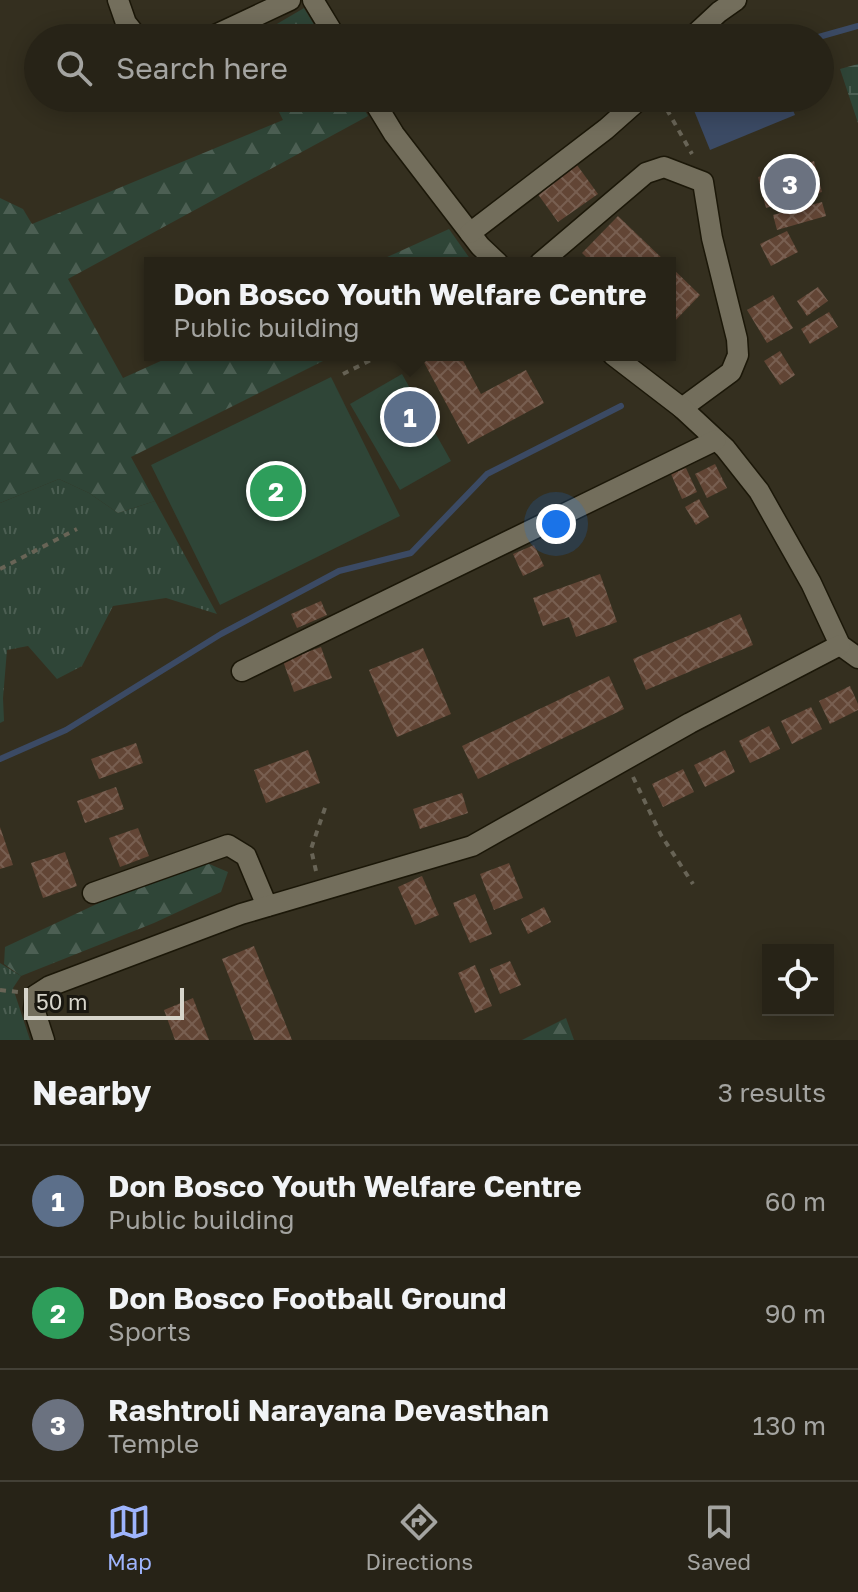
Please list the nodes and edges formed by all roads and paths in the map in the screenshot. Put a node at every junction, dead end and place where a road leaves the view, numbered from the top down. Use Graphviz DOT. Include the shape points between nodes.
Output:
graph roads {
  1 [pos="118,0"];
  2 [pos="290,0"];
  3 [pos="313,0"];
  4 [pos="736,0"];
  5 [pos="127,24"];
  6 [pos="239,24"];
  7 [pos="328,24"];
  8 [pos="706,24"];
  9 [pos="381,112"];
  10 [pos="625,112"];
  11 [pos="668,112"];
  12 [pos="703,182"];
  13 [pos="470,233"];
  14 [pos="492,257"];
  15 [pos="547,257"];
  16 [pos="369,361"];
  17 [pos="621,361"];
  18 [pos="343,374"];
  19 [pos="682,408"];
  20 [pos="716,440"];
  21 [pos="77,529"];
  22 [pos="0,569"];
  23 [pos="840,645"];
  24 [pos="858,658"];
  25 [pos="242,671"];
  26 [pos="625,760"];
  27 [pos="326,805"];
  28 [pos="693,884"];
  29 [pos="321,890"];
  30 [pos="93,893"];
  31 [pos="267,906"];
  32 [pos="44,1040"];
  1 -- 5 [label="street"];
  2 -- 6 [label="street"];
  3 -- 7 [label="street"];
  4 -- 8 [label="street"];
  9 -- 13 [label="street"];
  10 -- 13 [label="street"];
  11 -- 12 [label="path"];
  12 -- 15 [label="street" via="664,167 646,173"];
  12 -- 19 [label="street" via="738,355 731,372"];
  13 -- 14 [label="street"];
  16 -- 18 [label="path"];
  17 -- 19 [label="street"];
  19 -- 20 [label="street"];
  20 -- 23 [label="street" via="759,491"];
  20 -- 25 [label="street"];
  21 -- 22 [label="path"];
  23 -- 24 [label="street"];
  23 -- 26 [label="street"];
  26 -- 28 [label="path" via="661,835"];
  26 -- 29 [label="street" via="472,846"];
  27 -- 29 [label="path" via="311,849"];
  29 -- 31 [label="street"];
  30 -- 31 [label="street" via="228,845 246,856"];
  31 -- 32 [label="street" via="50,986 36,995 34,1009"];
}
